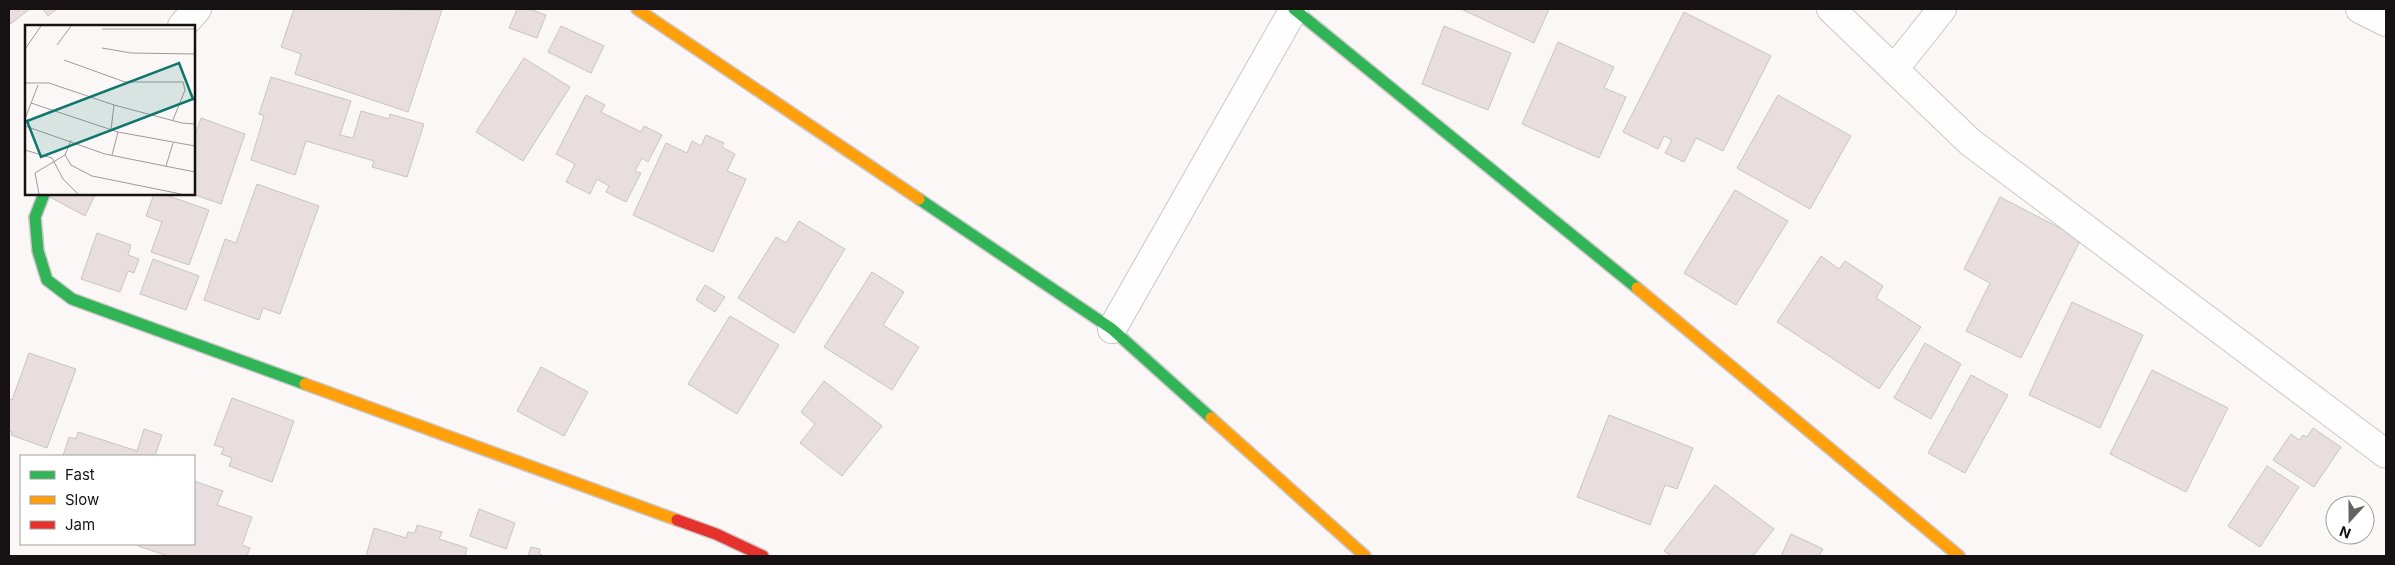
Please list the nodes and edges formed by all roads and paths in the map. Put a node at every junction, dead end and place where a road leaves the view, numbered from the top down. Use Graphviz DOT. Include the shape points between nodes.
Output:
graph roads {
  1 [pos="197,9"];
  2 [pos="637,9"];
  3 [pos="1294,9"];
  4 [pos="1831,9"];
  5 [pos="1942,9"];
  6 [pos="2360,9"];
  7 [pos="2386,22"];
  8 [pos="183,25"];
  9 [pos="1895,68"];
  10 [pos="44,195"];
  11 [pos="1112,329"];
  12 [pos="2386,454"];
  13 [pos="763,556"];
  14 [pos="1364,556"];
  15 [pos="1958,556"];
  1 -- 8 [label="street"];
  2 -- 11 [label="street"];
  3 -- 11 [label="street"];
  3 -- 15 [label="street" via="1682,325"];
  4 -- 9 [label="street"];
  5 -- 9 [label="street"];
  6 -- 7 [label="street"];
  9 -- 12 [label="street" via="1970,142"];
  10 -- 13 [label="street" via="35,217 38,251 47,280 72,298 716,534"];
  11 -- 14 [label="street"];
}
